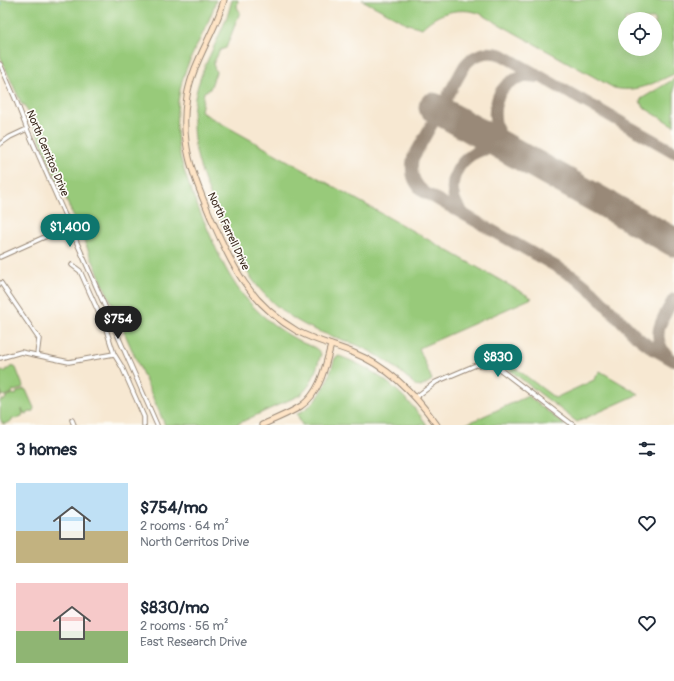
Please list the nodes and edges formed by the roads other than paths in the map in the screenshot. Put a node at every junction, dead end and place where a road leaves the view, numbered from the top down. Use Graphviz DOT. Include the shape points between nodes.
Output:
graph roads {
  1 [pos="224,0"];
  2 [pos="0,64"];
  3 [pos="26,129"];
  4 [pos="0,144"];
  5 [pos="69,226"];
  6 [pos="0,257"];
  7 [pos="72,265"];
  8 [pos="1,283"];
  9 [pos="331,345"];
  10 [pos="114,354"];
  11 [pos="37,355"];
  12 [pos="0,358"];
  13 [pos="416,397"];
  14 [pos="72,420"];
  15 [pos="74,425"];
  16 [pos="144,425"];
  17 [pos="157,425"];
  18 [pos="262,425"];
  19 [pos="437,425"];
  20 [pos="573,425"];
  1 -- 9 [label="street, North Farrell Drive" via="216,24 194,69 187,97 185,136 193,175 228,256 249,290 288,325"];
  2 -- 3 [label="street, North Cerritos Drive"];
  3 -- 4 [label="street"];
  3 -- 5 [label="street, North Cerritos Drive"];
  5 -- 6 [label="street"];
  5 -- 17 [label="street, North Cerritos Drive"];
  7 -- 10 [label="street" via="80,271 106,329"];
  8 -- 11 [label="street" via="39,339"];
  9 -- 13 [label="street, North Farrell Drive" via="355,353 379,366"];
  9 -- 18 [label="street" via="318,386 310,397 302,406"];
  10 -- 11 [label="street" via="69,362"];
  10 -- 16 [label="street" via="144,417"];
  11 -- 12 [label="street" via="21,352"];
  13 -- 19 [label="street, North Farrell Drive"];
  13 -- 20 [label="street" via="436,382 475,365 491,365"];
  14 -- 15 [label="street"];
}
